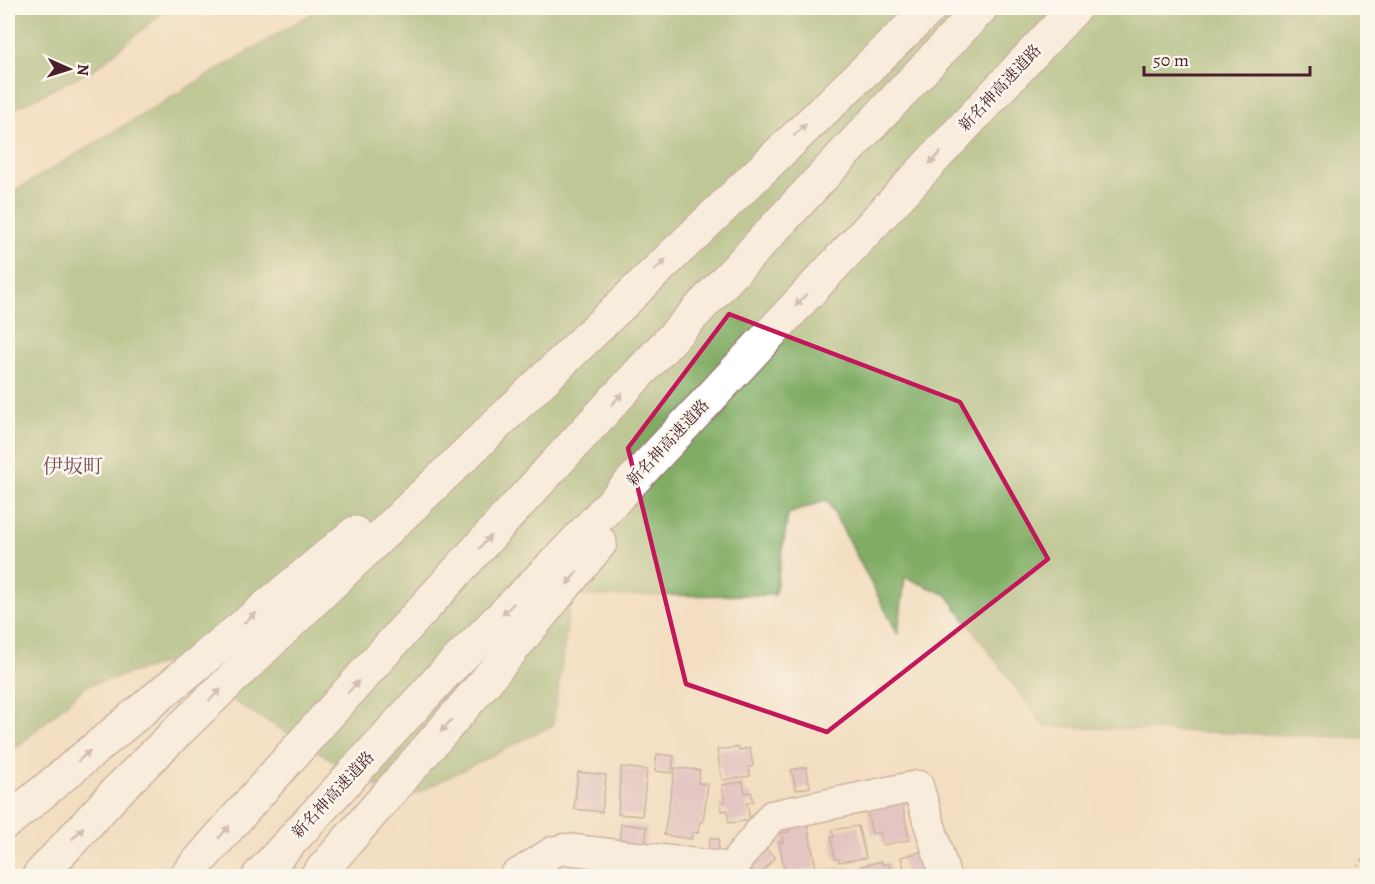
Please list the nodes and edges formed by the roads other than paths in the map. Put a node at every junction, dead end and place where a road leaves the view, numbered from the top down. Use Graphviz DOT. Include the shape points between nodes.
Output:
graph roads {
  1 [pos="930,8"];
  2 [pos="981,8"];
  3 [pos="1075,8"];
  4 [pos="618,306"];
  5 [pos="696,413"];
  6 [pos="8,821"];
  7 [pos="732,872"];
  8 [pos="39,876"];
  9 [pos="186,876"];
  10 [pos="259,876"];
  11 [pos="317,876"];
  12 [pos="515,876"];
  13 [pos="945,876"];
  4 -- 1 [label="highway, one-way"];
  9 -- 2 [label="highway, one-way" via="528,495"];
  3 -- 5 [label="highway, 新名神高速道路, one-way"];
  6 -- 4 [label="highway, one-way" via="358,530 492,408"];
  8 -- 4 [label="highway, one-way" via="118,790"];
  5 -- 10 [label="highway, 新名神高速道路, one-way" via="444,674"];
  5 -- 11 [label="highway, one-way" via="556,598"];
  7 -- 12 [label="street" via="565,849 553,852"];
  7 -- 13 [label="street" via="772,816 918,786"];
}
